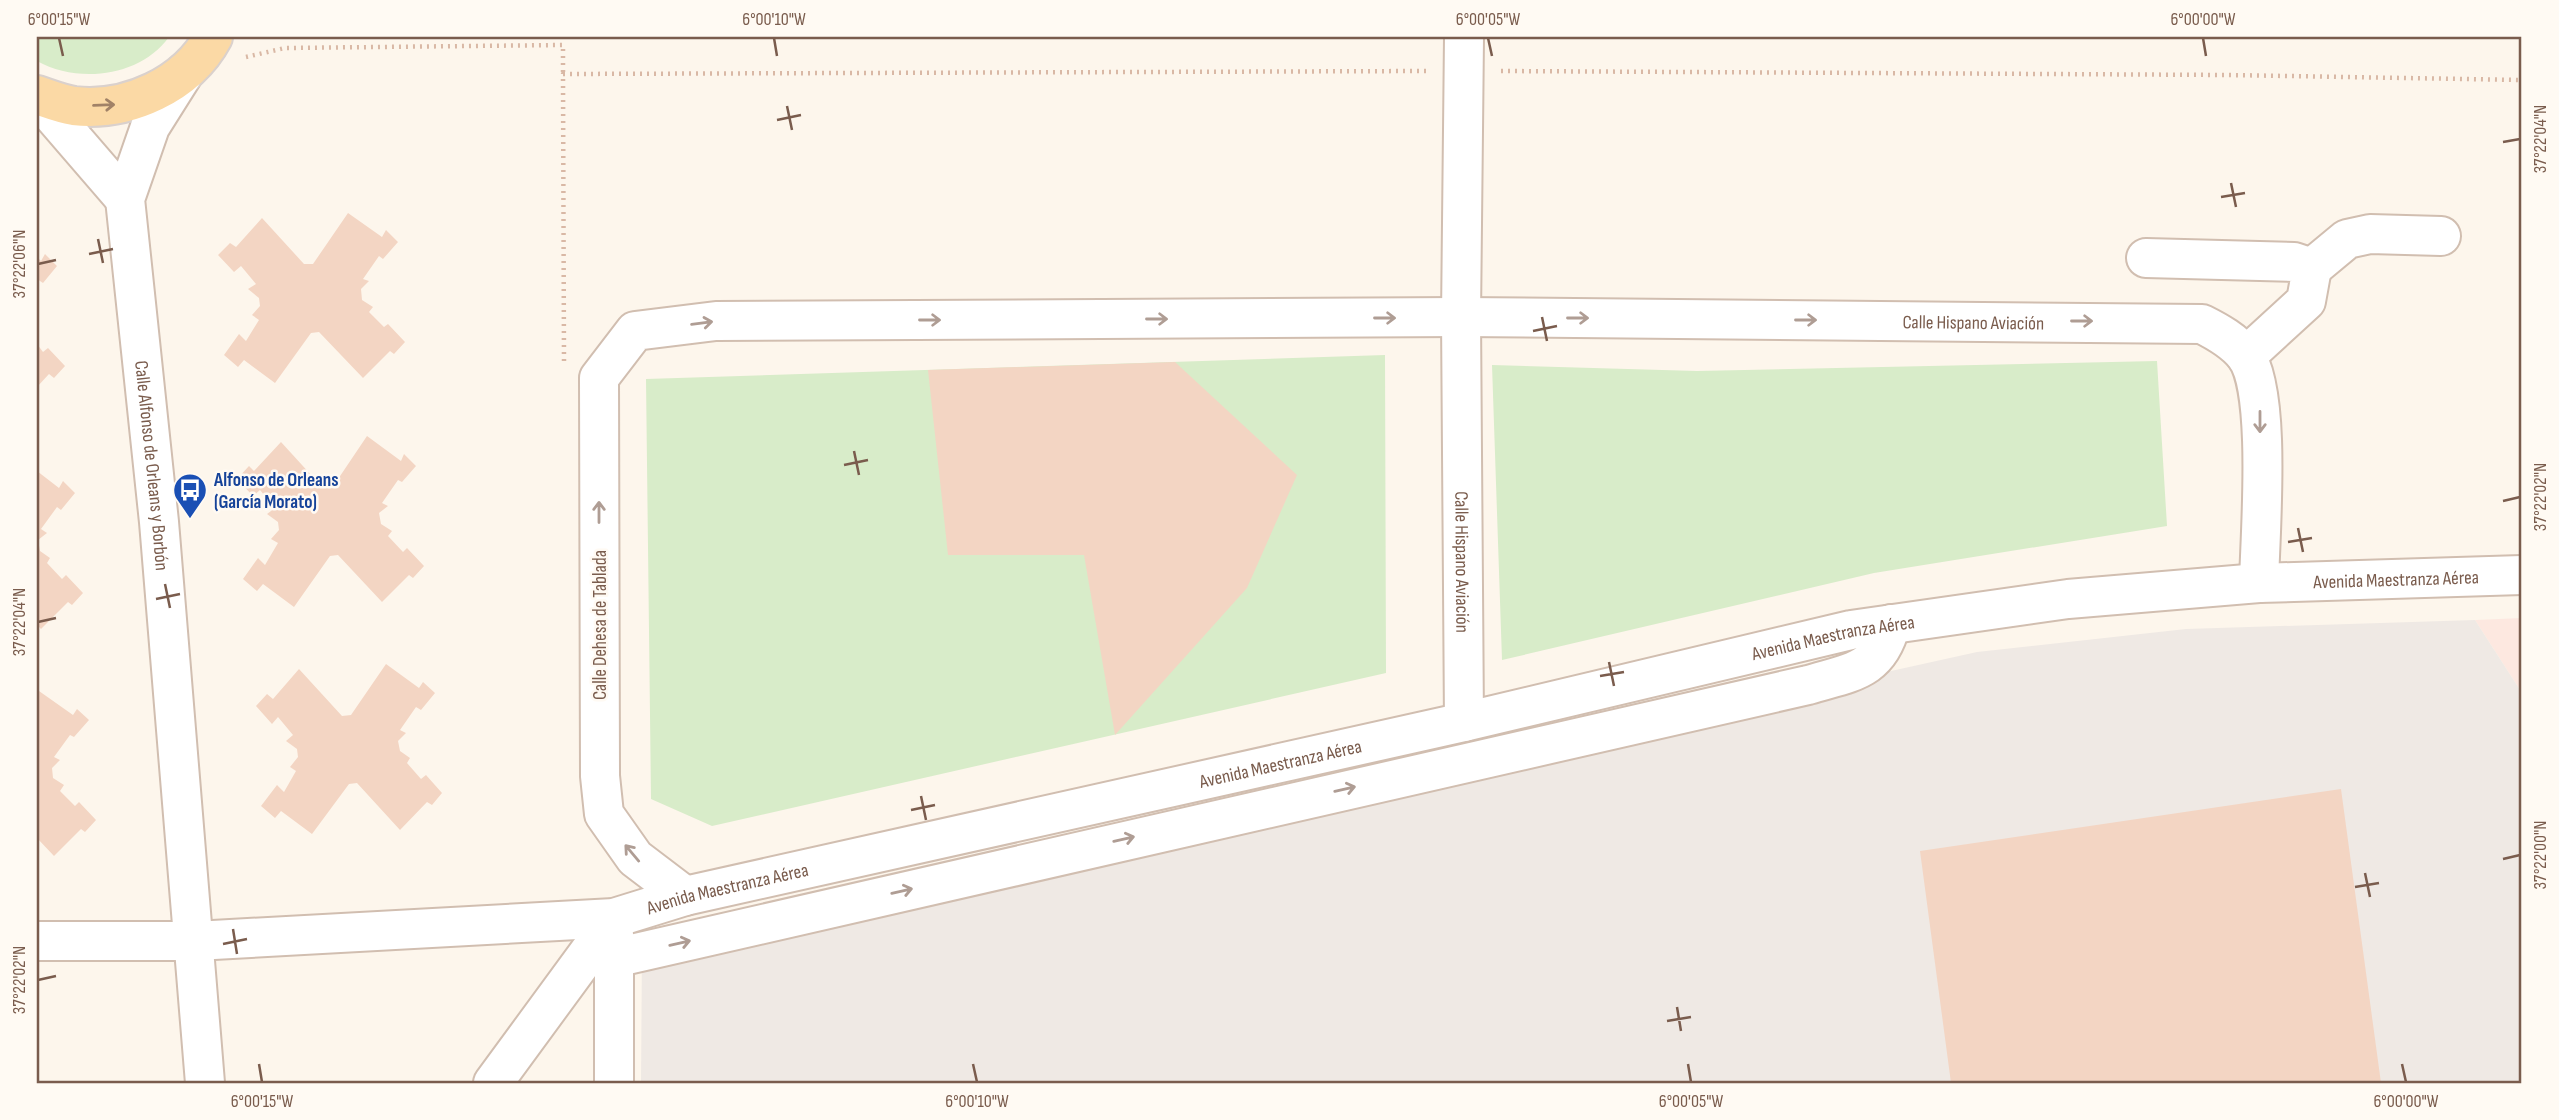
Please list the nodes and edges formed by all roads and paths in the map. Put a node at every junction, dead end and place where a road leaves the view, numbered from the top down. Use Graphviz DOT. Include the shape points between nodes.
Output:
graph roads {
  1 [pos="226,48"];
  2 [pos="1464,54"];
  3 [pos="184,73"];
  4 [pos="563,74"];
  5 [pos="2522,80"];
  6 [pos="37,96"];
  7 [pos="125,199"];
  8 [pos="2441,236"];
  9 [pos="2146,258"];
  10 [pos="2312,268"];
  11 [pos="1461,317"];
  12 [pos="2246,356"];
  13 [pos="564,366"];
  14 [pos="2522,575"];
  15 [pos="2259,583"];
  16 [pos="1891,624"];
  17 [pos="1464,722"];
  18 [pos="685,896"];
  19 [pos="614,918"];
  20 [pos="37,941"];
  21 [pos="194,941"];
  22 [pos="614,958"];
  23 [pos="205,1083"];
  24 [pos="493,1083"];
  25 [pos="614,1083"];
  1 -- 3 [label="main road"];
  1 -- 4 [label="path" via="563,45"];
  2 -- 4 [label="path"];
  2 -- 5 [label="path"];
  2 -- 11 [label="street, Calle Hispano Aviación"];
  6 -- 3 [label="main road, one-way" via="73,106 113,106 151,94"];
  3 -- 7 [label="street, Calle Alfonso de Orleans y Borbón" via="150,127"];
  4 -- 13 [label="path"];
  6 -- 7 [label="street"];
  7 -- 21 [label="street, Calle Alfonso de Orleans y Borbón" via="159,522"];
  8 -- 10 [label="street" via="2370,234 2347,239"];
  9 -- 10 [label="street" via="2294,262"];
  10 -- 12 [label="street" via="2306,301"];
  11 -- 12 [label="street, Calle Hispano Aviación, one-way" via="2179,322 2202,324 2222,334"];
  11 -- 17 [label="street, Calle Hispano Aviación"];
  18 -- 11 [label="street, Calle Dehesa de Tablada, one-way" via="635,858 604,814 600,776 599,378 635,331 716,321"];
  12 -- 15 [label="street, Calle Hispano Aviación, one-way" via="2257,379 2260,409"];
  14 -- 15 [label="street, Avenida Maestranza Aérea"];
  15 -- 16 [label="street, Avenida Maestranza Aérea" via="2068,599"];
  16 -- 17 [label="street, Avenida Maestranza Aérea" via="1851,629"];
  22 -- 16 [label="street, one-way" via="1808,685 1872,662 1885,648"];
  17 -- 18 [label="street, Avenida Maestranza Aérea"];
  18 -- 19 [label="street, Avenida Maestranza Aérea"];
  19 -- 21 [label="street, Avenida Maestranza Aérea"];
  19 -- 22 [label="street"];
  19 -- 24 [label="street"];
  20 -- 21 [label="street, Avenida Maestranza Aérea"];
  21 -- 23 [label="street, Calle Alfonso de Orleans y Borbón"];
  22 -- 25 [label="street"];
}
